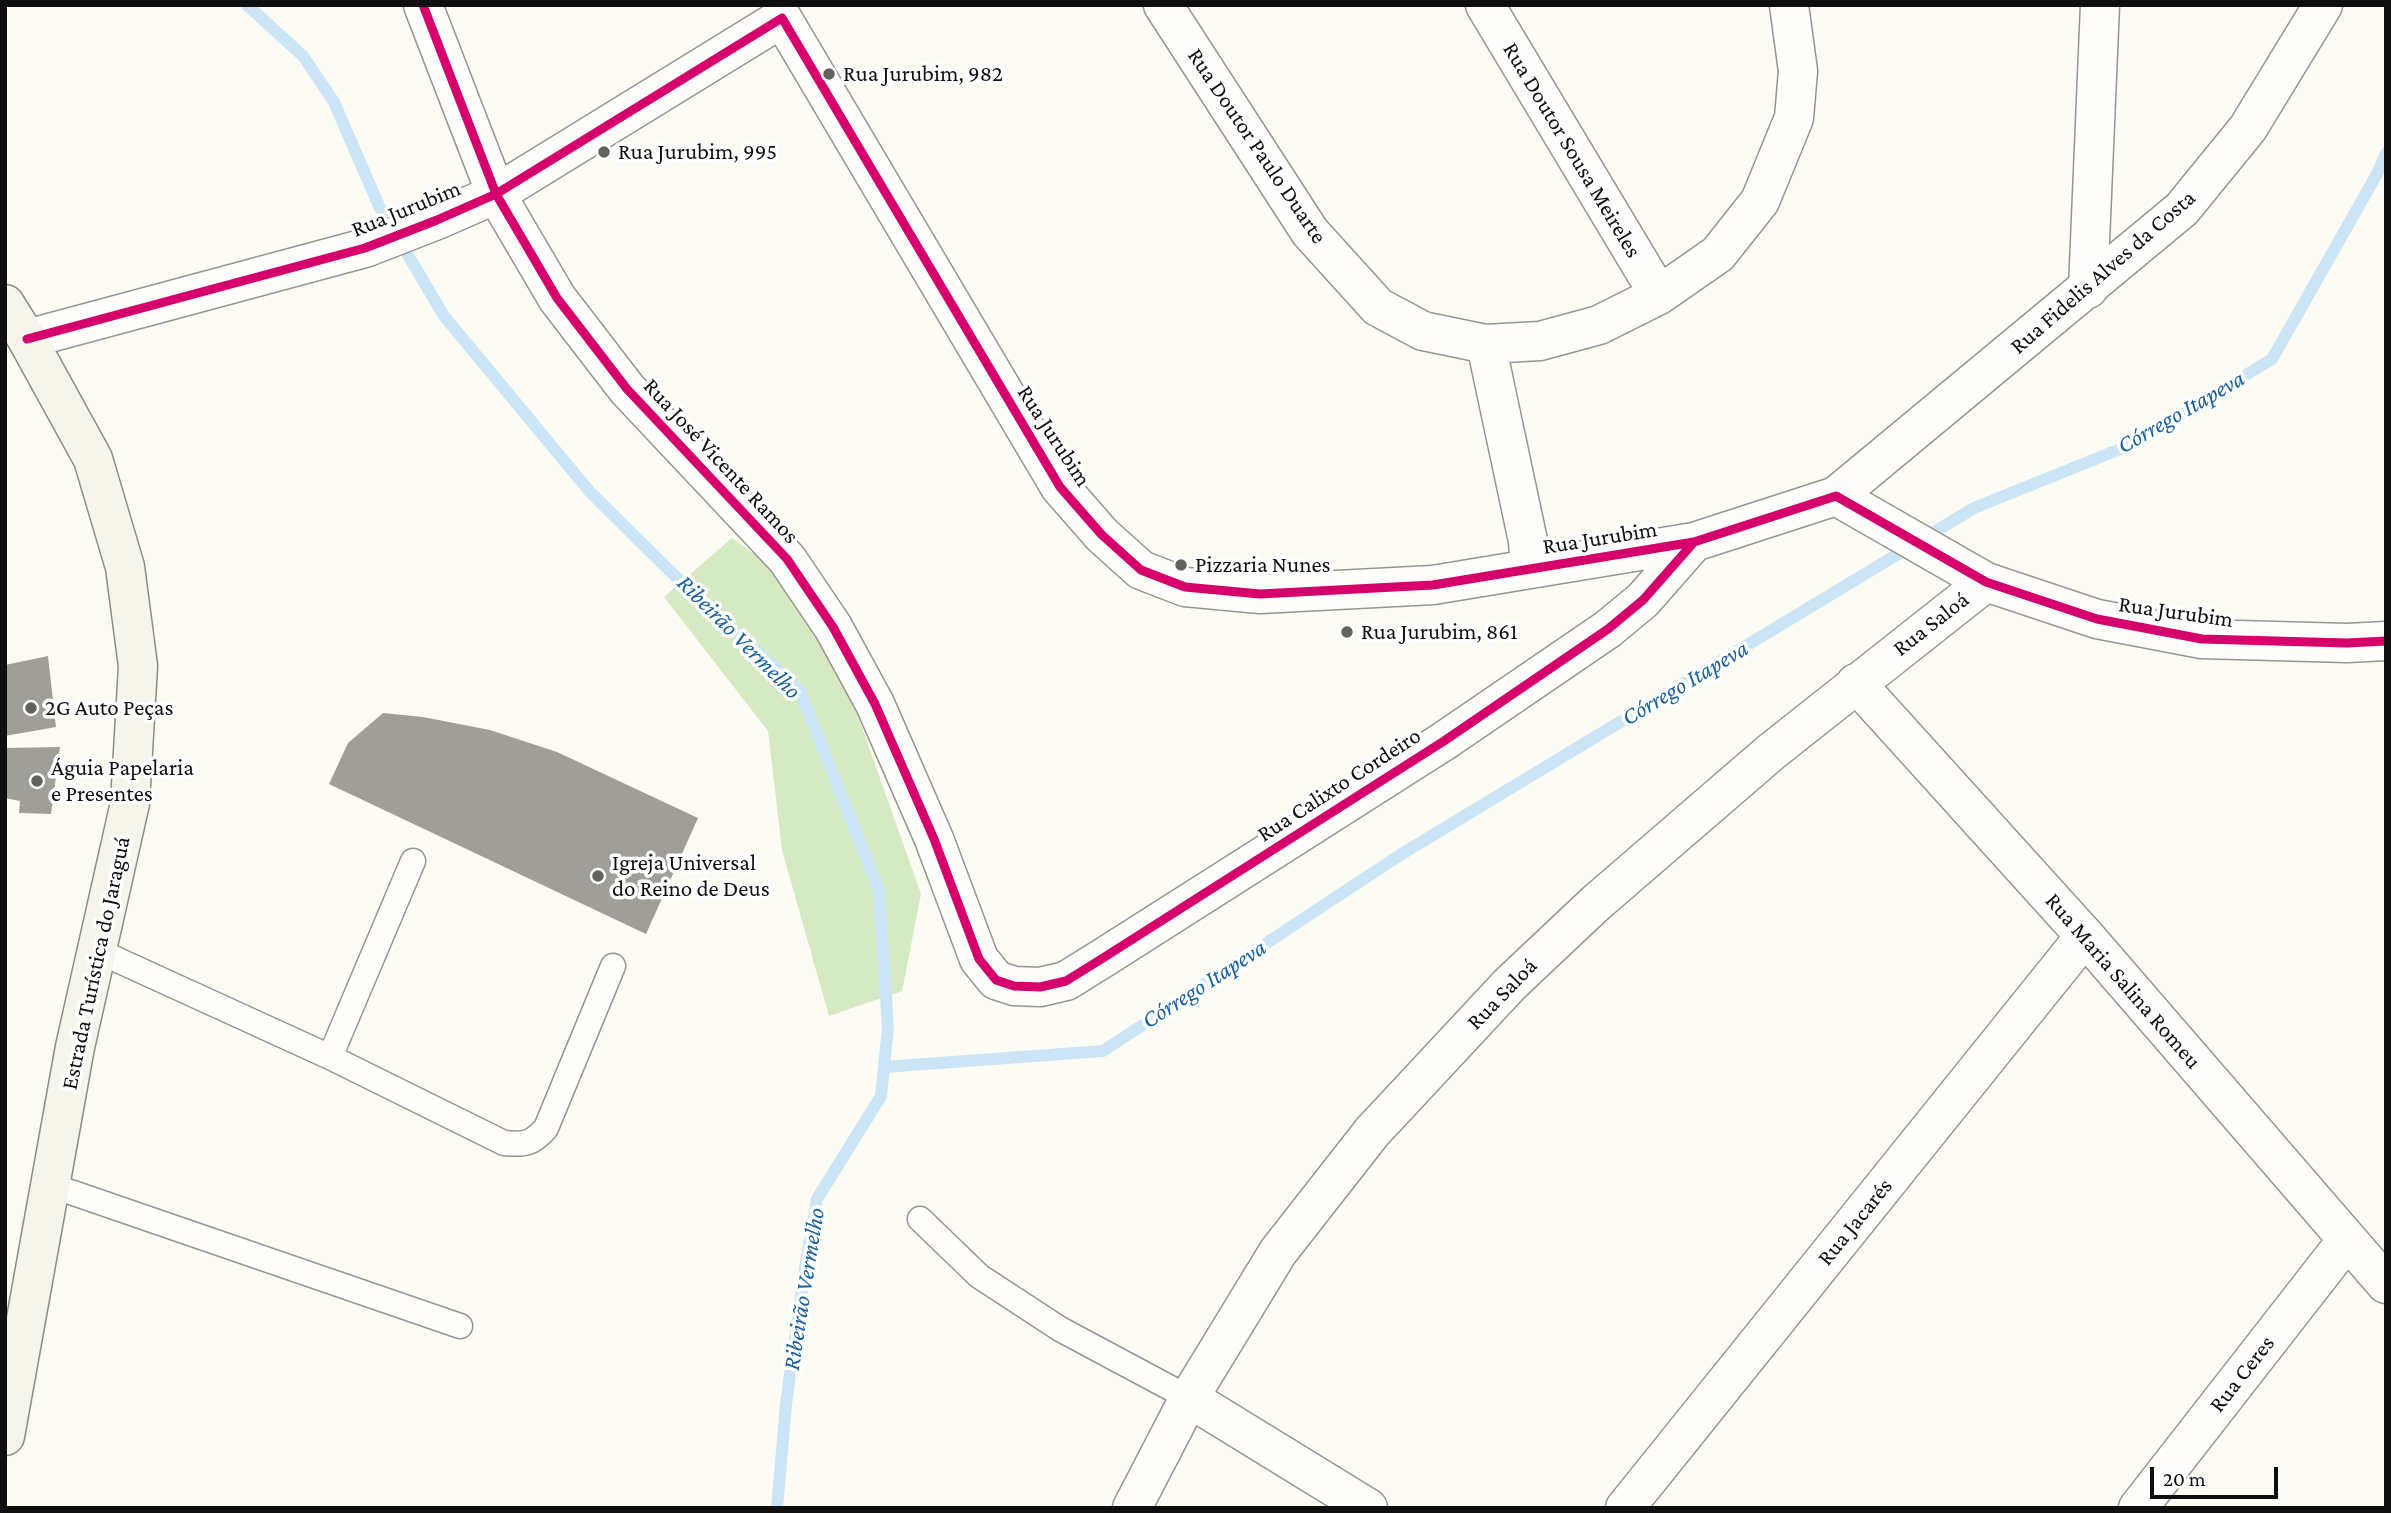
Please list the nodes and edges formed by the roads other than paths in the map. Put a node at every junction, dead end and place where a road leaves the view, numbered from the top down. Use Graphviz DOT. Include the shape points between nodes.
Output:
graph roads {
  1 [pos="424,5"];
  2 [pos="1163,5"];
  3 [pos="1485,5"];
  4 [pos="1789,5"];
  5 [pos="2100,5"];
  6 [pos="2323,5"];
  7 [pos="779,12"];
  8 [pos="496,194"];
  9 [pos="2088,289"];
  10 [pos="1660,295"];
  11 [pos="5,304"];
  12 [pos="27,339"];
  13 [pos="1486,344"];
  14 [pos="1836,496"];
  15 [pos="1694,542"];
  16 [pos="1530,568"];
  17 [pos="1986,582"];
  18 [pos="2386,641"];
  19 [pos="1856,683"];
  20 [pos="413,861"];
  21 [pos="2085,936"];
  22 [pos="98,951"];
  23 [pos="979,958"];
  24 [pos="613,966"];
  25 [pos="330,1057"];
  26 [pos="50,1185"];
  27 [pos="920,1219"];
  28 [pos="2347,1240"];
  29 [pos="2386,1284"];
  30 [pos="460,1326"];
  31 [pos="1189,1398"];
  32 [pos="5,1436"];
  33 [pos="1132,1508"];
  34 [pos="1368,1508"];
  35 [pos="1625,1508"];
  36 [pos="2137,1508"];
  1 -- 8 [label="street, Rua José Vicente Ramos"];
  2 -- 13 [label="street, Rua Doutor Paulo Duarte" via="1310,232 1378,307 1423,331"];
  3 -- 10 [label="street, Rua Doutor Sousa Meireles"];
  4 -- 10 [label="street, Rua Doutor Paulo Duarte" via="1798,71 1794,118 1760,201 1718,254"];
  5 -- 9 [label="street"];
  6 -- 9 [label="street, Rua Fidelis Alves da Costa" via="2248,128 2182,209"];
  7 -- 8 [label="street, Rua Jurubim"];
  7 -- 16 [label="street, Rua Jurubim" via="1060,487 1141,570 1185,587 1259,594 1433,585"];
  8 -- 12 [label="street, Rua Jurubim" via="365,248"];
  8 -- 23 [label="street, Rua José Vicente Ramos" via="557,298 627,389 787,559 833,627 875,704"];
  9 -- 14 [label="street, Rua Fidelis Alves da Costa"];
  10 -- 13 [label="street, Rua Doutor Paulo Duarte" via="1599,325 1540,341"];
  11 -- 12 [label="main road, Estrada Turística do Jaraguá"];
  12 -- 22 [label="main road, Estrada Turística do Jaraguá" via="93,460 125,567 138,666 130,803"];
  13 -- 16 [label="street"];
  14 -- 15 [label="street, Rua Jurubim"];
  14 -- 17 [label="street, Rua Jurubim"];
  15 -- 16 [label="street, Rua Jurubim"];
  15 -- 23 [label="street, Rua Calixto Cordeiro" via="1643,600 1608,629 1444,741 1066,981 1014,986 996,980"];
  17 -- 18 [label="street, Rua Jurubim" via="2097,620 2202,639"];
  17 -- 19 [label="street, Rua Saloá"];
  19 -- 21 [label="street, Rua Maria Salina Romeu"];
  19 -- 31 [label="street, Rua Saloá" via="1596,903 1510,984 1372,1132 1278,1252"];
  20 -- 25 [label="lane"];
  21 -- 28 [label="street, Rua Maria Salina Romeu"];
  21 -- 35 [label="street, Rua Jacarés"];
  22 -- 25 [label="lane"];
  22 -- 26 [label="main road, Estrada Turística do Jaraguá"];
  24 -- 25 [label="lane" via="546,1128 535,1140 520,1145 503,1143"];
  26 -- 30 [label="lane"];
  26 -- 32 [label="main road, Estrada Turística do Jaraguá"];
  27 -- 31 [label="lane" via="979,1276 1060,1329"];
  28 -- 29 [label="street, Rua Maria Salina Romeu"];
  28 -- 36 [label="street, Rua Ceres"];
  31 -- 33 [label="street, Rua Saloá"];
  31 -- 34 [label="street"];
}
